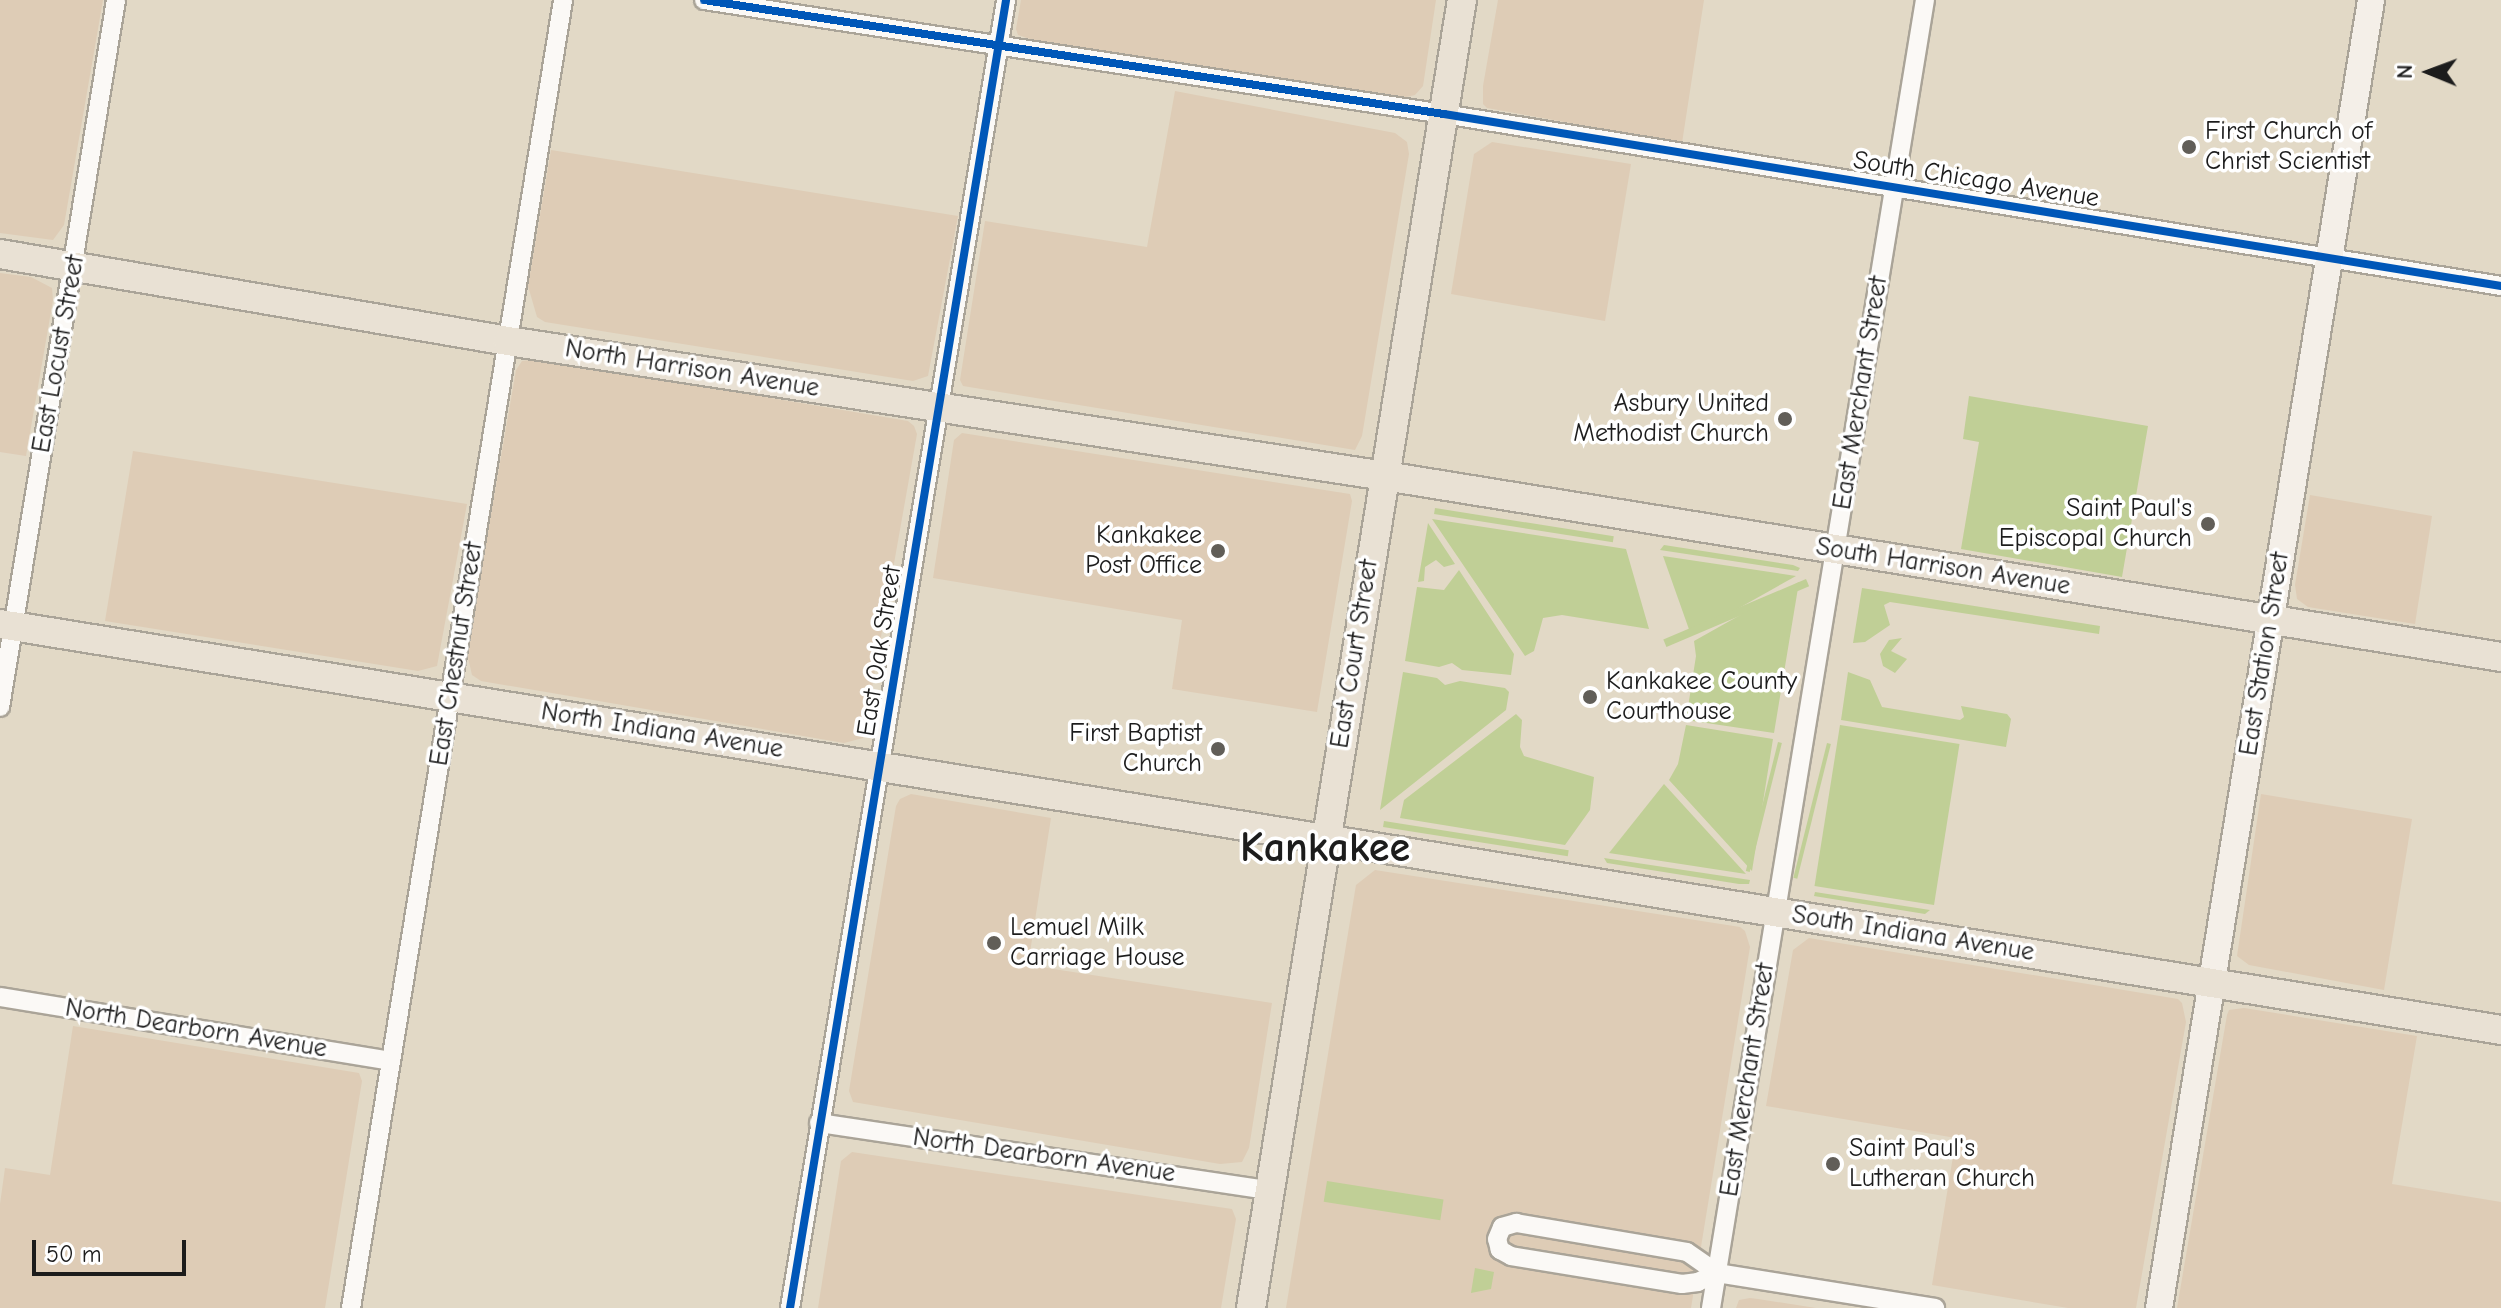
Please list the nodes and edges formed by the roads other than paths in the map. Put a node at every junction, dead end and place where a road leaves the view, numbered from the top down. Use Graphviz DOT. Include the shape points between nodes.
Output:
graph roads {
  1 [pos="116,0"];
  2 [pos="563,0"];
  3 [pos="704,0"];
  4 [pos="1006,0"];
  5 [pos="1462,0"];
  6 [pos="1925,0"];
  7 [pos="2371,0"];
  8 [pos="998,48"];
  9 [pos="1444,114"];
  10 [pos="1895,188"];
  11 [pos="0,254"];
  12 [pos="2330,259"];
  13 [pos="75,267"];
  14 [pos="2501,286"];
  15 [pos="508,341"];
  16 [pos="939,408"];
  17 [pos="1385,476"];
  18 [pos="1836,550"];
  19 [pos="2271,620"];
  20 [pos="7,625"];
  21 [pos="2501,657"];
  22 [pos="450,697"];
  23 [pos="0,707"];
  24 [pos="881,767"];
  25 [pos="1324,838"];
  26 [pos="1776,912"];
  27 [pos="2212,983"];
  28 [pos="0,997"];
  29 [pos="2501,1030"];
  30 [pos="391,1061"];
  31 [pos="819,1123"];
  32 [pos="1269,1190"];
  33 [pos="1717,1273"];
  34 [pos="351,1308"];
  35 [pos="790,1308"];
  36 [pos="1251,1308"];
  37 [pos="1711,1308"];
  38 [pos="1935,1308"];
  39 [pos="2159,1308"];
  1 -- 13 [label="street, East Locust Street"];
  2 -- 15 [label="street, East Chestnut Street"];
  3 -- 8 [label="street, South Chicago Avenue"];
  4 -- 8 [label="street, East Oak Street"];
  5 -- 9 [label="main road, East Court Street"];
  6 -- 10 [label="street, East Merchant Street"];
  7 -- 12 [label="main road, East Station Street"];
  8 -- 9 [label="street, South Chicago Avenue"];
  8 -- 16 [label="street, East Oak Street"];
  9 -- 10 [label="street, South Chicago Avenue"];
  9 -- 17 [label="main road, East Court Street"];
  10 -- 12 [label="street, South Chicago Avenue"];
  10 -- 18 [label="street, East Merchant Street"];
  11 -- 13 [label="main road, North Harrison Avenue"];
  12 -- 14 [label="street, South Chicago Avenue"];
  12 -- 19 [label="main road, East Station Street"];
  13 -- 15 [label="main road, North Harrison Avenue"];
  13 -- 20 [label="street, East Locust Street"];
  15 -- 16 [label="main road, North Harrison Avenue"];
  15 -- 22 [label="street, East Chestnut Street"];
  16 -- 17 [label="main road, North Harrison Avenue"];
  16 -- 24 [label="street, East Oak Street"];
  17 -- 18 [label="main road, South Harrison Avenue"];
  17 -- 25 [label="main road, East Court Street"];
  18 -- 19 [label="main road, South Harrison Avenue"];
  18 -- 26 [label="street, East Merchant Street"];
  19 -- 21 [label="main road, South Harrison Avenue"];
  19 -- 27 [label="main road, East Station Street"];
  20 -- 22 [label="main road, North Indiana Avenue"];
  20 -- 23 [label="street, East Locust Street"];
  22 -- 24 [label="main road, North Indiana Avenue"];
  22 -- 30 [label="street, East Chestnut Street"];
  24 -- 25 [label="main road, North Indiana Avenue"];
  24 -- 31 [label="street, East Oak Street"];
  25 -- 26 [label="main road, South Indiana Avenue"];
  25 -- 32 [label="main road, East Court Street"];
  26 -- 27 [label="main road, South Indiana Avenue"];
  26 -- 33 [label="street, East Merchant Street"];
  27 -- 29 [label="main road, South Indiana Avenue"];
  27 -- 39 [label="main road, East Station Street"];
  28 -- 30 [label="street, North Dearborn Avenue"];
  30 -- 34 [label="street, East Chestnut Street"];
  31 -- 32 [label="street, North Dearborn Avenue"];
  31 -- 35 [label="street, East Oak Street"];
  32 -- 36 [label="main road, East Court Street"];
  33 -- 33 [label="street" via="1687,1252 1516,1223 1502,1227 1497,1239 1500,1250 1511,1256 1682,1284"];
  33 -- 37 [label="street, East Merchant Street"];
  33 -- 38 [label="street"];
}
